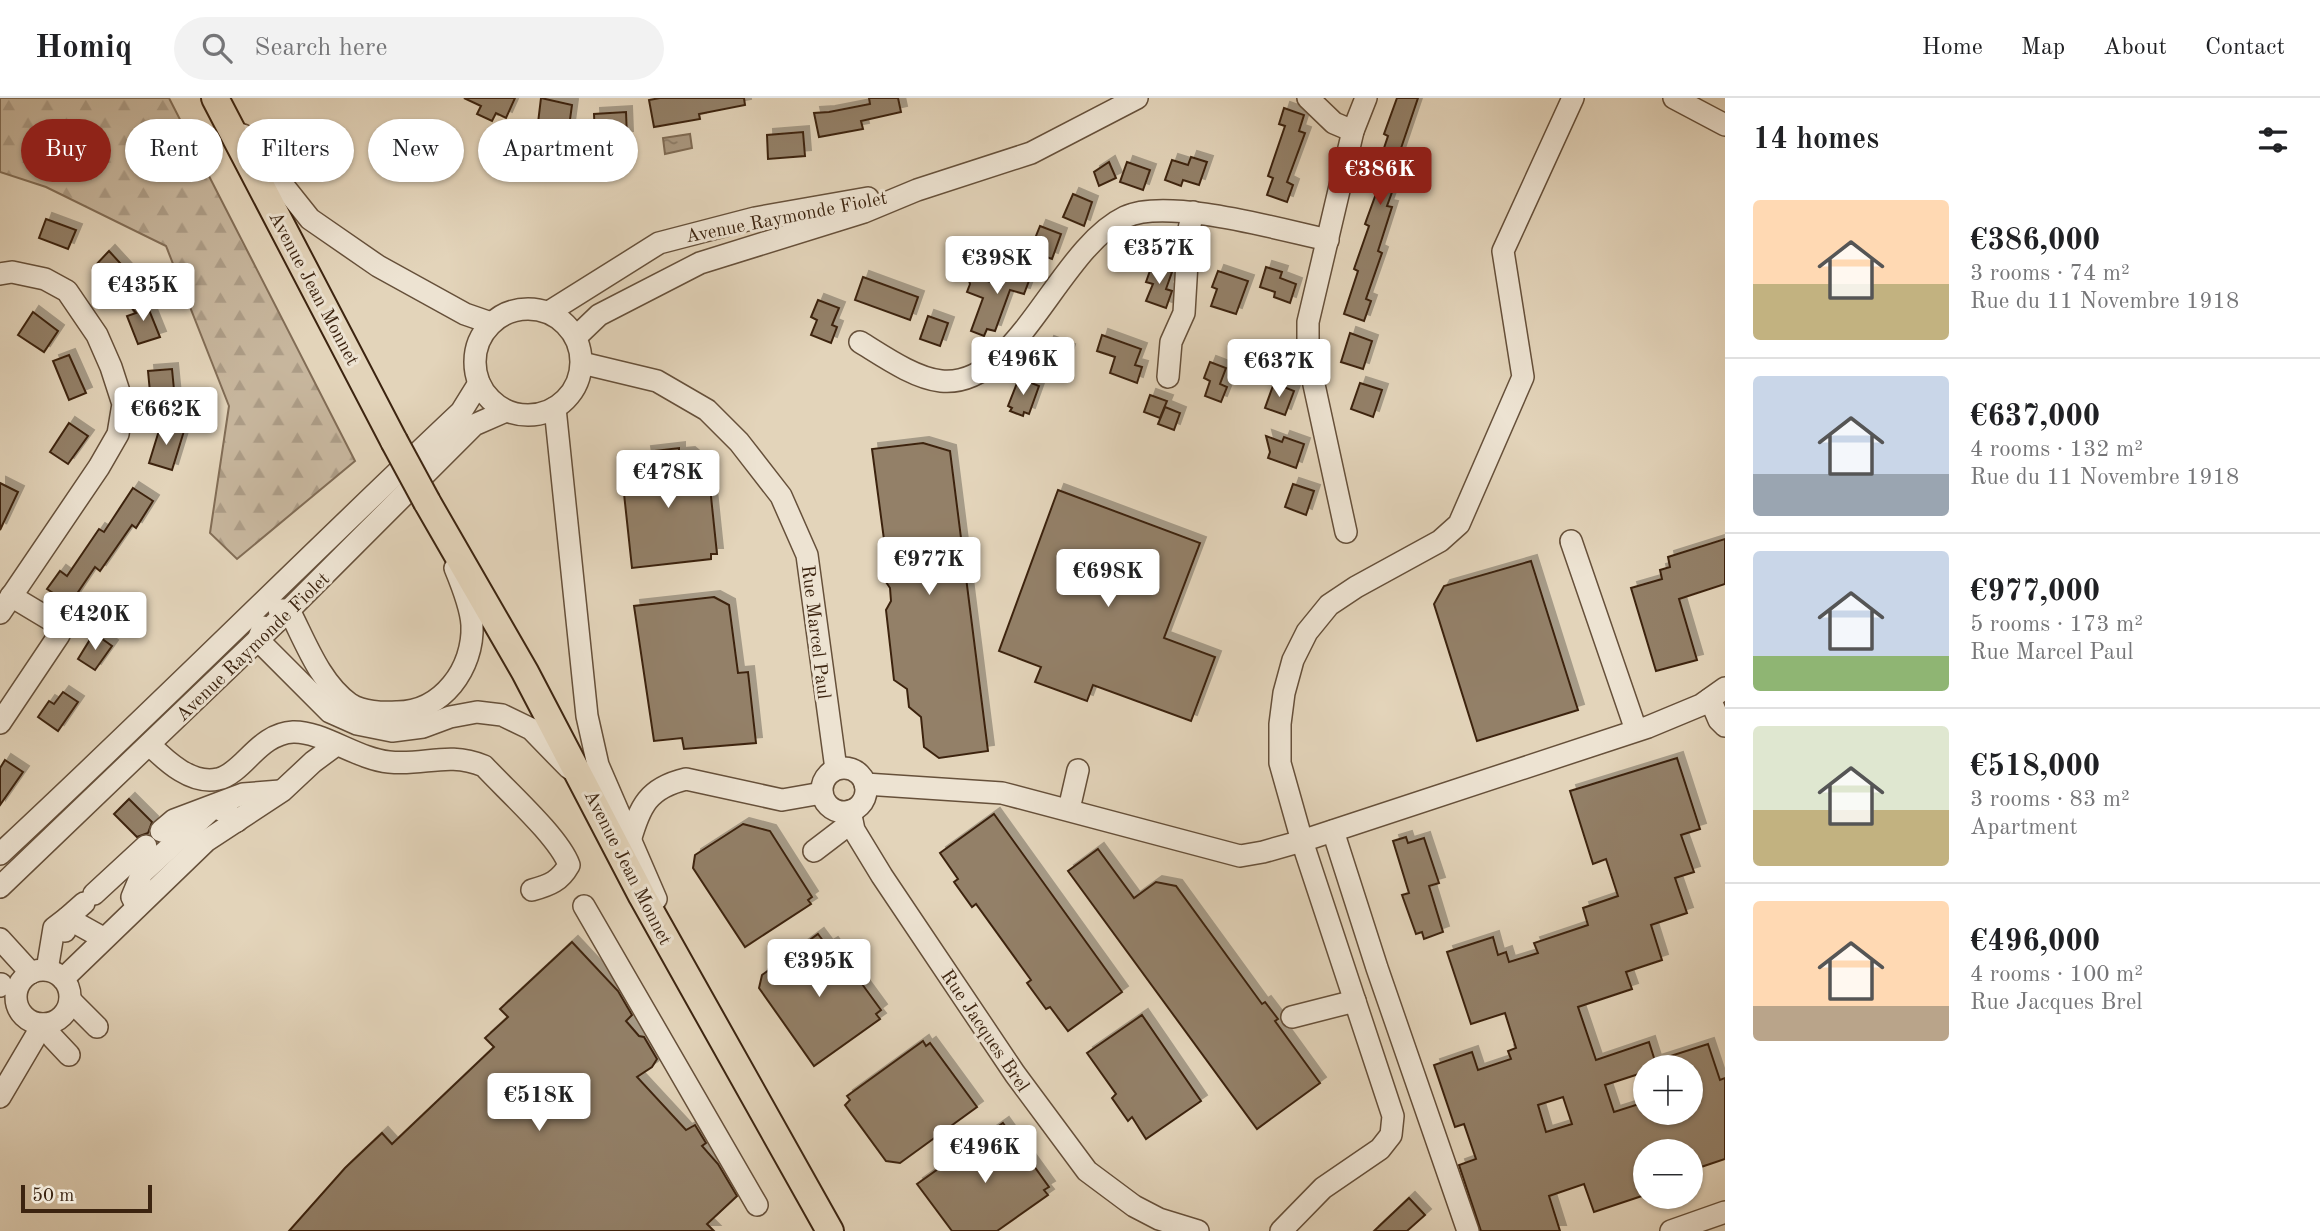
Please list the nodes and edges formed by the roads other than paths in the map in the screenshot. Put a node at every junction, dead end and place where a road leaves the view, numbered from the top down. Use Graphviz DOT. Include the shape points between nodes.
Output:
graph roads {
  1 [pos="1138,98"];
  2 [pos="1308,98"];
  3 [pos="1366,98"];
  4 [pos="1573,98"];
  5 [pos="1674,98"];
  6 [pos="218,103"];
  7 [pos="1725,125"];
  8 [pos="1353,131"];
  9 [pos="917,190"];
  10 [pos="1193,212"];
  11 [pos="1328,240"];
  12 [pos="0,274"];
  13 [pos="549,312"];
  14 [pos="491,323"];
  15 [pos="576,337"];
  16 [pos="860,342"];
  17 [pos="582,363"];
  18 [pos="1168,377"];
  19 [pos="479,383"];
  20 [pos="555,408"];
  21 [pos="506,411"];
  22 [pos="428,502"];
  23 [pos="351,515"];
  24 [pos="1346,532"];
  25 [pos="1571,541"];
  26 [pos="6,604"];
  27 [pos="279,610"];
  28 [pos="233,628"];
  29 [pos="258,640"];
  30 [pos="1718,693"];
  31 [pos="0,723"];
  32 [pos="1725,726"];
  33 [pos="1636,730"];
  34 [pos="310,734"];
  35 [pos="150,745"];
  36 [pos="336,745"];
  37 [pos="109,752"];
  38 [pos="313,762"];
  39 [pos="836,769"];
  40 [pos="1078,770"];
  41 [pos="865,784"];
  42 [pos="588,788"];
  43 [pos="282,791"];
  44 [pos="822,793"];
  45 [pos="214,807"];
  46 [pos="1069,809"];
  47 [pos="851,817"];
  48 [pos="237,821"];
  49 [pos="1334,831"];
  50 [pos="630,841"];
  51 [pos="1302,841"];
  52 [pos="814,851"];
  53 [pos="0,854"];
  54 [pos="0,868"];
  55 [pos="0,887"];
  56 [pos="532,890"];
  57 [pos="584,906"];
  58 [pos="136,907"];
  59 [pos="67,918"];
  60 [pos="103,938"];
  61 [pos="0,939"];
  62 [pos="50,974"];
  63 [pos="4,987"];
  64 [pos="70,1000"];
  65 [pos="1355,1001"];
  66 [pos="1292,1017"];
  67 [pos="43,1024"];
  68 [pos="97,1027"];
  69 [pos="715,1028"];
  70 [pos="69,1055"];
  71 [pos="0,1097"];
  72 [pos="757,1205"];
  73 [pos="1725,1212"];
  74 [pos="830,1231"];
  75 [pos="1198,1231"];
  76 [pos="1281,1231"];
  77 [pos="1468,1231"];
  78 [pos="1671,1231"];
  1 -- 9 [label="street, Avenue Raymonde Fiolet" via="1031,153"];
  2 -- 8 [label="street" via="1334,123"];
  3 -- 8 [label="street"];
  4 -- 51 [label="street" via="1503,251 1523,377 1459,524 1440,541 1329,605 1307,632 1293,660 1280,724 1280,763"];
  5 -- 7 [label="street"];
  6 -- 14 [label="street" via="310,219 379,267 465,314"];
  6 -- 22 [label="main road, Avenue Jean Monnet, bridge"];
  8 -- 11 [label="street"];
  9 -- 13 [label="street, Avenue Raymonde Fiolet" via="755,218 659,243"];
  9 -- 15 [label="street, Avenue Raymonde Fiolet" via="864,212 700,263 599,314"];
  10 -- 11 [label="street"];
  10 -- 16 [label="street" via="1125,216 1098,235 1002,356 970,378 941,381 901,367"];
  10 -- 18 [label="street" via="1184,313 1171,342"];
  11 -- 24 [label="street" via="1308,322 1308,357"];
  12 -- 26 [label="street" via="45,279 66,291 97,335 123,404 112,445"];
  13 -- 14 [label="street" via="518,309"];
  13 -- 15 [label="street"];
  14 -- 19 [label="street" via="476,351"];
  15 -- 17 [label="street"];
  17 -- 20 [label="street" via="575,389"];
  17 -- 39 [label="street, Rue Marcel Paul" via="657,382 706,410 781,496 807,555"];
  19 -- 21 [label="street"];
  19 -- 23 [label="street, Avenue Raymonde Fiolet" via="461,412"];
  20 -- 21 [label="street" via="531,415"];
  20 -- 50 [label="street" via="587,716 598,765"];
  21 -- 27 [label="street, Avenue Raymonde Fiolet" via="474,425"];
  22 -- 27 [label="street" via="462,585 472,624 468,660 455,683 436,699 402,712 379,713 351,705 328,681"];
  22 -- 42 [label="main road, Avenue Jean Monnet"];
  23 -- 27 [label="street"];
  23 -- 28 [label="street, Avenue Raymonde Fiolet"];
  25 -- 33 [label="street"];
  26 -- 31 [label="street" via="56,622 59,635"];
  27 -- 28 [label="street"];
  27 -- 29 [label="street, Avenue Raymonde Fiolet"];
  28 -- 35 [label="street" via="201,675 152,722"];
  28 -- 37 [label="street, Avenue Raymonde Fiolet"];
  29 -- 35 [label="street, Avenue Raymonde Fiolet"];
  29 -- 42 [label="street" via="330,712 391,731 477,712 502,715 531,729"];
  30 -- 32 [label="street" via="1719,720"];
  30 -- 33 [label="street" via="1701,705"];
  33 -- 49 [label="street"];
  34 -- 35 [label="street" via="274,736 220,779 201,780 179,770"];
  34 -- 36 [label="street"];
  34 -- 38 [label="street"];
  35 -- 37 [label="street"];
  35 -- 55 [label="street, Avenue Raymonde Fiolet"];
  36 -- 38 [label="street"];
  36 -- 56 [label="street" via="388,762 445,758 484,766 556,842 569,865 561,878"];
  37 -- 53 [label="street, Avenue Raymonde Fiolet"];
  37 -- 54 [label="street" via="97,776"];
  38 -- 43 [label="street"];
  39 -- 41 [label="street" via="853,770"];
  39 -- 44 [label="street" via="825,779"];
  40 -- 46 [label="street"];
  41 -- 46 [label="street" via="1002,793"];
  41 -- 47 [label="street" via="864,797"];
  42 -- 69 [label="main road, Avenue Jean Monnet"];
  43 -- 45 [label="street" via="243,794"];
  43 -- 48 [label="street"];
  44 -- 47 [label="street" via="829,806"];
  44 -- 50 [label="street" via="782,800 686,779 670,783 639,810"];
  45 -- 48 [label="street"];
  45 -- 58 [label="street" via="142,873 132,897"];
  45 -- 59 [label="street" via="174,820"];
  46 -- 51 [label="street" via="1240,856"];
  47 -- 52 [label="street"];
  47 -- 75 [label="street, Rue Jacques Brel" via="854,830 954,984 1087,1171 1134,1206"];
  48 -- 58 [label="street" via="206,841"];
  49 -- 51 [label="street"];
  49 -- 77 [label="street"];
  50 -- 69 [label="street"];
  51 -- 65 [label="street"];
  57 -- 72 [label="street"];
  58 -- 60 [label="street"];
  59 -- 60 [label="street"];
  59 -- 62 [label="street" via="54,928"];
  60 -- 62 [label="street"];
  61 -- 62 [label="street"];
  62 -- 63 [label="street"];
  62 -- 64 [label="street" via="68,985"];
  63 -- 67 [label="street" via="22,1012"];
  64 -- 67 [label="street" via="64,1014"];
  64 -- 68 [label="street"];
  65 -- 66 [label="street"];
  65 -- 76 [label="street" via="1393,1116 1391,1135 1380,1149 1323,1188"];
  67 -- 70 [label="street"];
  67 -- 71 [label="street"];
  69 -- 74 [label="main road, Avenue Jean Monnet"];
  73 -- 78 [label="street"];
}
